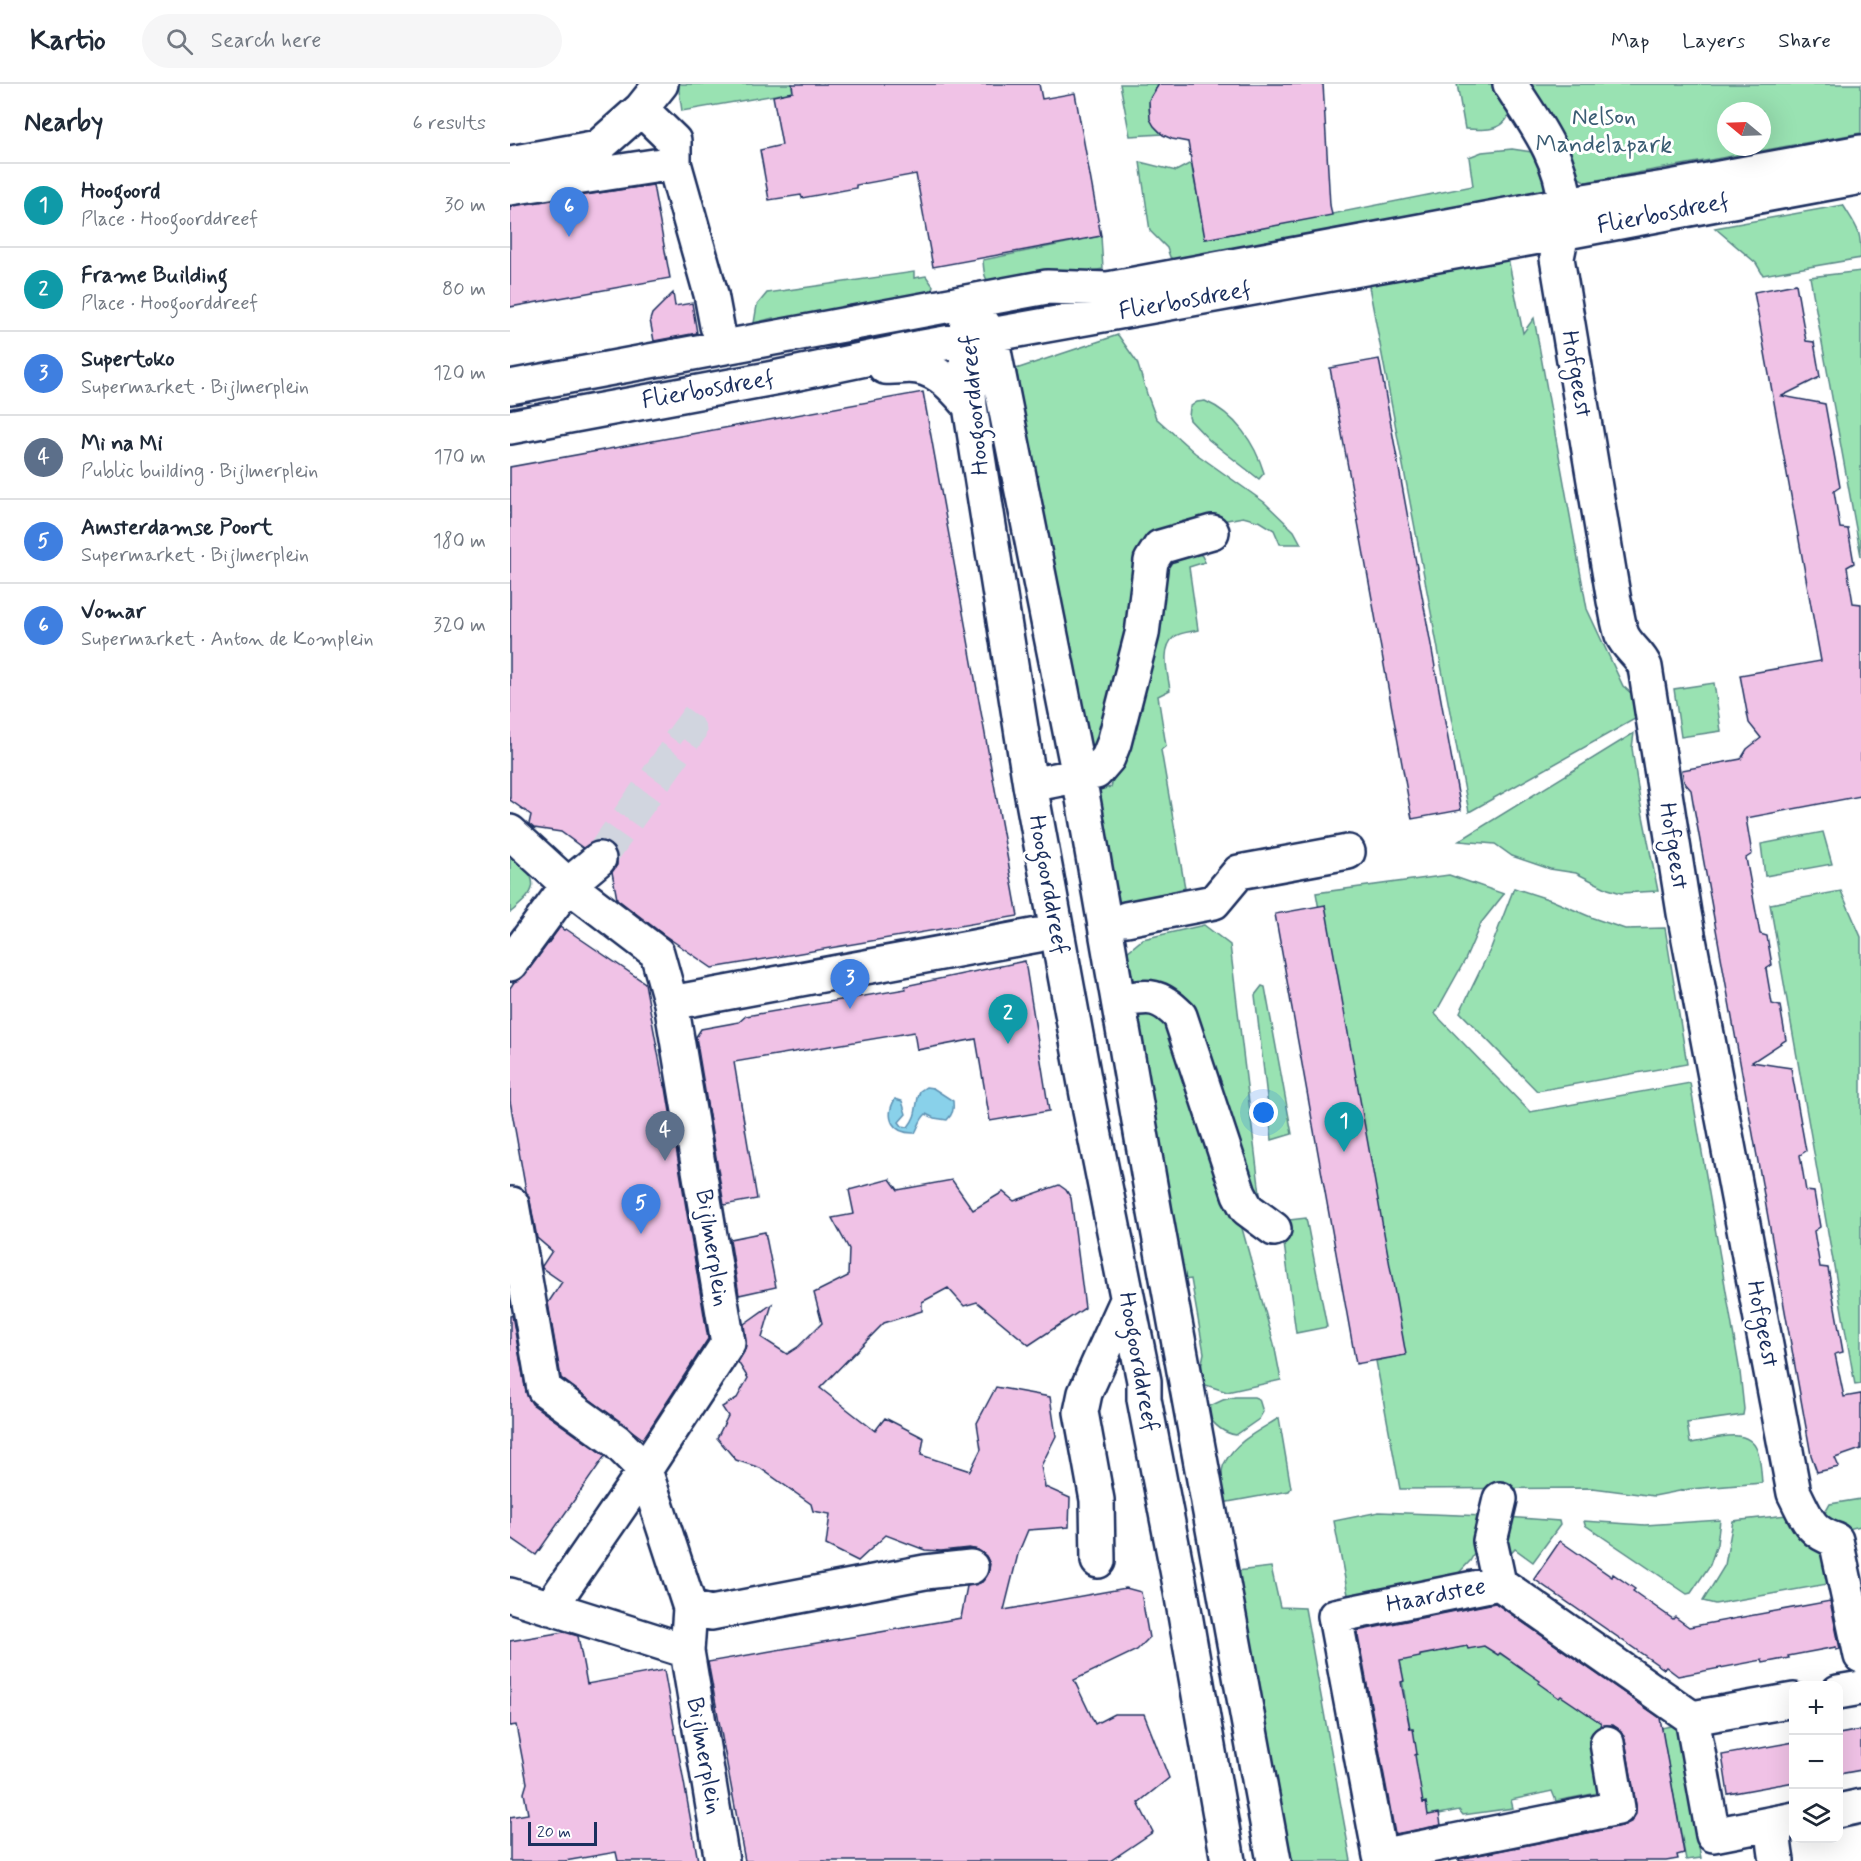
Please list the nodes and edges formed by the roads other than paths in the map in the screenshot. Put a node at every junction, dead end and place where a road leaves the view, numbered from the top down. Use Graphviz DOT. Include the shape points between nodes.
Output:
graph roads {
  1 [pos="661,84"];
  2 [pos="1510,84"];
  3 [pos="640,109"];
  4 [pos="510,163"];
  5 [pos="674,163"];
  6 [pos="1851,167"];
  7 [pos="510,188"];
  8 [pos="1563,219"];
  9 [pos="1111,301"];
  10 [pos="969,302"];
  11 [pos="717,326"];
  12 [pos="1045,327"];
  13 [pos="978,339"];
  14 [pos="856,362"];
  15 [pos="510,387"];
  16 [pos="1001,387"];
  17 [pos="970,406"];
  18 [pos="510,427"];
  19 [pos="1212,532"];
  20 [pos="1079,776"];
  21 [pos="1029,785"];
  22 [pos="510,832"];
  23 [pos="1348,852"];
  24 [pos="599,859"];
  25 [pos="568,885"];
  26 [pos="1126,919"];
  27 [pos="1038,935"];
  28 [pos="510,964"];
  29 [pos="1119,1001"];
  30 [pos="672,1003"];
  31 [pos="1090,1112"];
  32 [pos="511,1196"];
  33 [pos="1155,1213"];
  34 [pos="1274,1229"];
  35 [pos="1127,1300"];
  36 [pos="645,1470"];
  37 [pos="1500,1499"];
  38 [pos="1849,1537"];
  39 [pos="1098,1561"];
  40 [pos="971,1567"];
  41 [pos="1499,1583"];
  42 [pos="510,1596"];
  43 [pos="550,1608"];
  44 [pos="690,1608"];
  45 [pos="687,1651"];
  46 [pos="1861,1654"];
  47 [pos="1861,1688"];
  48 [pos="1843,1691"];
  49 [pos="1789,1701"];
  50 [pos="1692,1718"];
  51 [pos="1608,1743"];
  52 [pos="1260,1791"];
  53 [pos="1217,1801"];
  54 [pos="1861,1806"];
  55 [pos="1843,1809"];
  56 [pos="1789,1820"];
  57 [pos="1789,1820"];
  58 [pos="722,1861"];
  59 [pos="1228,1861"];
  60 [pos="1274,1861"];
  61 [pos="1777,1861"];
  1 -- 3 [label="street"];
  2 -- 8 [label="street, Flierbosdreef" via="1559,168"];
  3 -- 4 [label="street" via="598,147"];
  3 -- 5 [label="street" via="674,141"];
  5 -- 7 [label="street"];
  5 -- 11 [label="street"];
  6 -- 8 [label="street, Flierbosdreef" via="1665,188"];
  8 -- 9 [label="street, Flierbosdreef"];
  8 -- 38 [label="street, Hofgeest" via="1557,258 1614,601 1623,635 1645,667 1684,913 1794,1493 1812,1526 1823,1536"];
  9 -- 10 [label="street, Flierbosdreef" via="1047,287"];
  9 -- 12 [label="street, Flierbosdreef"];
  10 -- 13 [label="street, Hoogoorddreef"];
  10 -- 15 [label="street, Flierbosdreef"];
  12 -- 13 [label="street, Flierbosdreef"];
  12 -- 16 [label="street" via="1024,344"];
  13 -- 14 [label="street, Flierbosdreef"];
  13 -- 16 [label="street, Hoogoorddreef"];
  13 -- 17 [label="street, Hoogoorddreef"];
  14 -- 17 [label="street" via="933,371"];
  14 -- 18 [label="street, Flierbosdreef"];
  16 -- 20 [label="street, Hoogoorddreef"];
  17 -- 21 [label="street, Hoogoorddreef"];
  19 -- 20 [label="street" via="1160,547 1151,561 1142,634 1114,743 1096,772"];
  20 -- 21 [label="street"];
  20 -- 29 [label="street, Hoogoorddreef"];
  21 -- 31 [label="street, Hoogoorddreef"];
  22 -- 25 [label="street, Bijlmerplein"];
  23 -- 26 [label="street" via="1239,872 1214,902"];
  24 -- 25 [label="street"];
  25 -- 28 [label="street"];
  25 -- 30 [label="street, Bijlmerplein" via="657,953"];
  27 -- 30 [label="street"];
  29 -- 33 [label="street, Hoogoorddreef"];
  29 -- 34 [label="street" via="1149,996 1170,1005 1180,1016 1239,1194 1246,1209"];
  30 -- 36 [label="street, Bijlmerplein" via="728,1343"];
  31 -- 33 [label="street" via="1125,1145 1134,1173"];
  31 -- 35 [label="street, Hoogoorddreef"];
  32 -- 36 [label="street, Bijlmerplein" via="532,1270 544,1389 616,1441"];
  33 -- 52 [label="street, Hoogoorddreef"];
  35 -- 39 [label="street" via="1085,1393 1081,1412 1097,1500"];
  35 -- 53 [label="street, Hoogoorddreef"];
  36 -- 43 [label="street, Bijlmerplein"];
  36 -- 44 [label="street, Bijlmerplein"];
  37 -- 41 [label="street" via="1490,1541"];
  38 -- 46 [label="street"];
  40 -- 44 [label="street" via="711,1612"];
  41 -- 50 [label="street, Haardstee"];
  41 -- 51 [label="street, Haardstee" via="1335,1616 1380,1856 1618,1808"];
  42 -- 43 [label="street"];
  43 -- 45 [label="street"];
  44 -- 45 [label="street, Bijlmerplein"];
  45 -- 58 [label="street, Bijlmerplein"];
  47 -- 48 [label="street"];
  49 -- 50 [label="street"];
  50 -- 56 [label="street" via="1713,1835"];
  52 -- 53 [label="street"];
  52 -- 60 [label="street, Hoogoorddreef"];
  53 -- 59 [label="street, Hoogoorddreef"];
  54 -- 55 [label="street"];
  57 -- 61 [label="street" via="1779,1825 1776,1832"];
}
